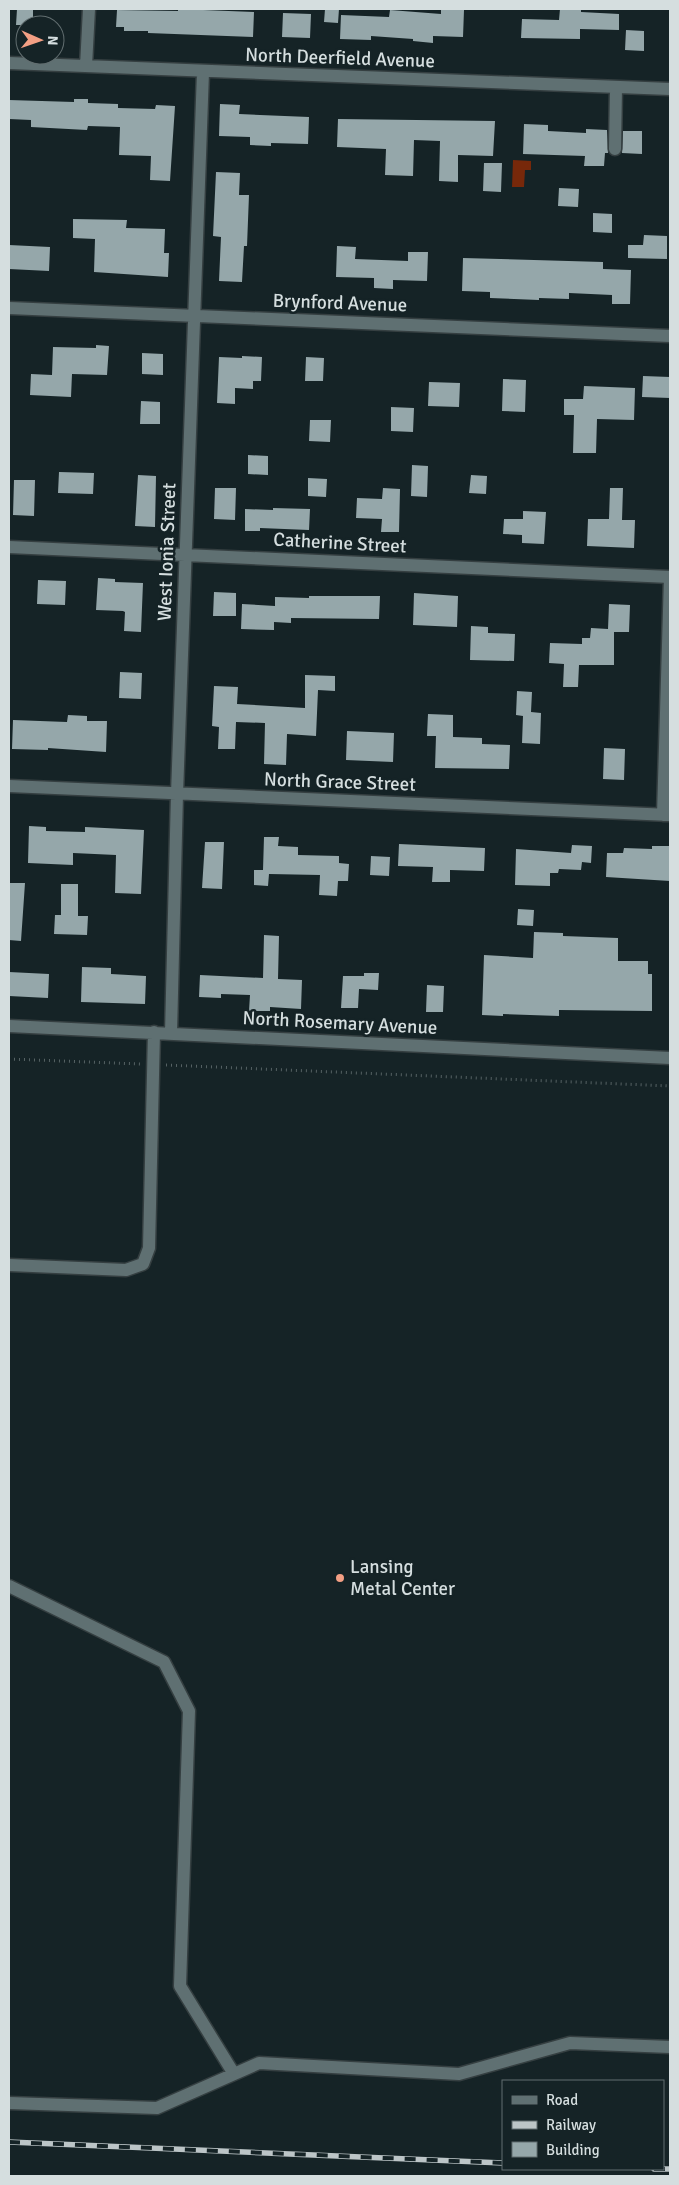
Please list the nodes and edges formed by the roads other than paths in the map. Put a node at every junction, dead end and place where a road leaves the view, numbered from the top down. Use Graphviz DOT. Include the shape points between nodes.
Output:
graph roads {
  1 [pos="89,9"];
  2 [pos="9,63"];
  3 [pos="86,66"];
  4 [pos="203,72"];
  5 [pos="616,87"];
  6 [pos="670,89"];
  7 [pos="615,149"];
  8 [pos="9,308"];
  9 [pos="194,316"];
  10 [pos="670,336"];
  11 [pos="9,547"];
  12 [pos="186,554"];
  13 [pos="670,577"];
  14 [pos="669,614"];
  15 [pos="669,653"];
  16 [pos="668,731"];
  17 [pos="667,769"];
  18 [pos="9,786"];
  19 [pos="177,794"];
  20 [pos="667,815"];
  21 [pos="9,1026"];
  22 [pos="154,1032"];
  23 [pos="171,1033"];
  24 [pos="670,1058"];
  25 [pos="9,1265"];
  26 [pos="9,1586"];
  27 [pos="670,2047"];
  28 [pos="234,2074"];
  29 [pos="9,2103"];
  1 -- 3 [label="street"];
  2 -- 3 [label="street, North Deerfield Avenue"];
  3 -- 4 [label="street, North Deerfield Avenue"];
  4 -- 5 [label="street, North Deerfield Avenue"];
  4 -- 9 [label="street, West Ionia Street"];
  5 -- 6 [label="street, North Deerfield Avenue"];
  5 -- 7 [label="street"];
  8 -- 9 [label="street, Brynford Avenue"];
  9 -- 10 [label="street, Brynford Avenue"];
  9 -- 12 [label="street, West Ionia Street"];
  11 -- 12 [label="street, Catherine Street"];
  12 -- 13 [label="street, Catherine Street"];
  12 -- 19 [label="street, West Ionia Street"];
  13 -- 14 [label="street"];
  14 -- 15 [label="street"];
  15 -- 16 [label="street"];
  16 -- 17 [label="street"];
  17 -- 20 [label="street"];
  18 -- 19 [label="street, North Grace Street"];
  19 -- 20 [label="street, North Grace Street"];
  19 -- 23 [label="street, West Ionia Street"];
  21 -- 22 [label="street, North Rosemary Avenue"];
  22 -- 23 [label="street, North Rosemary Avenue"];
  22 -- 25 [label="street" via="149,1248 143,1264 126,1270"];
  23 -- 24 [label="street, North Rosemary Avenue"];
  26 -- 28 [label="street" via="164,1662 189,1711 180,1986"];
  27 -- 28 [label="street" via="570,2043 459,2074 259,2063"];
  28 -- 29 [label="street" via="157,2108"];
}
